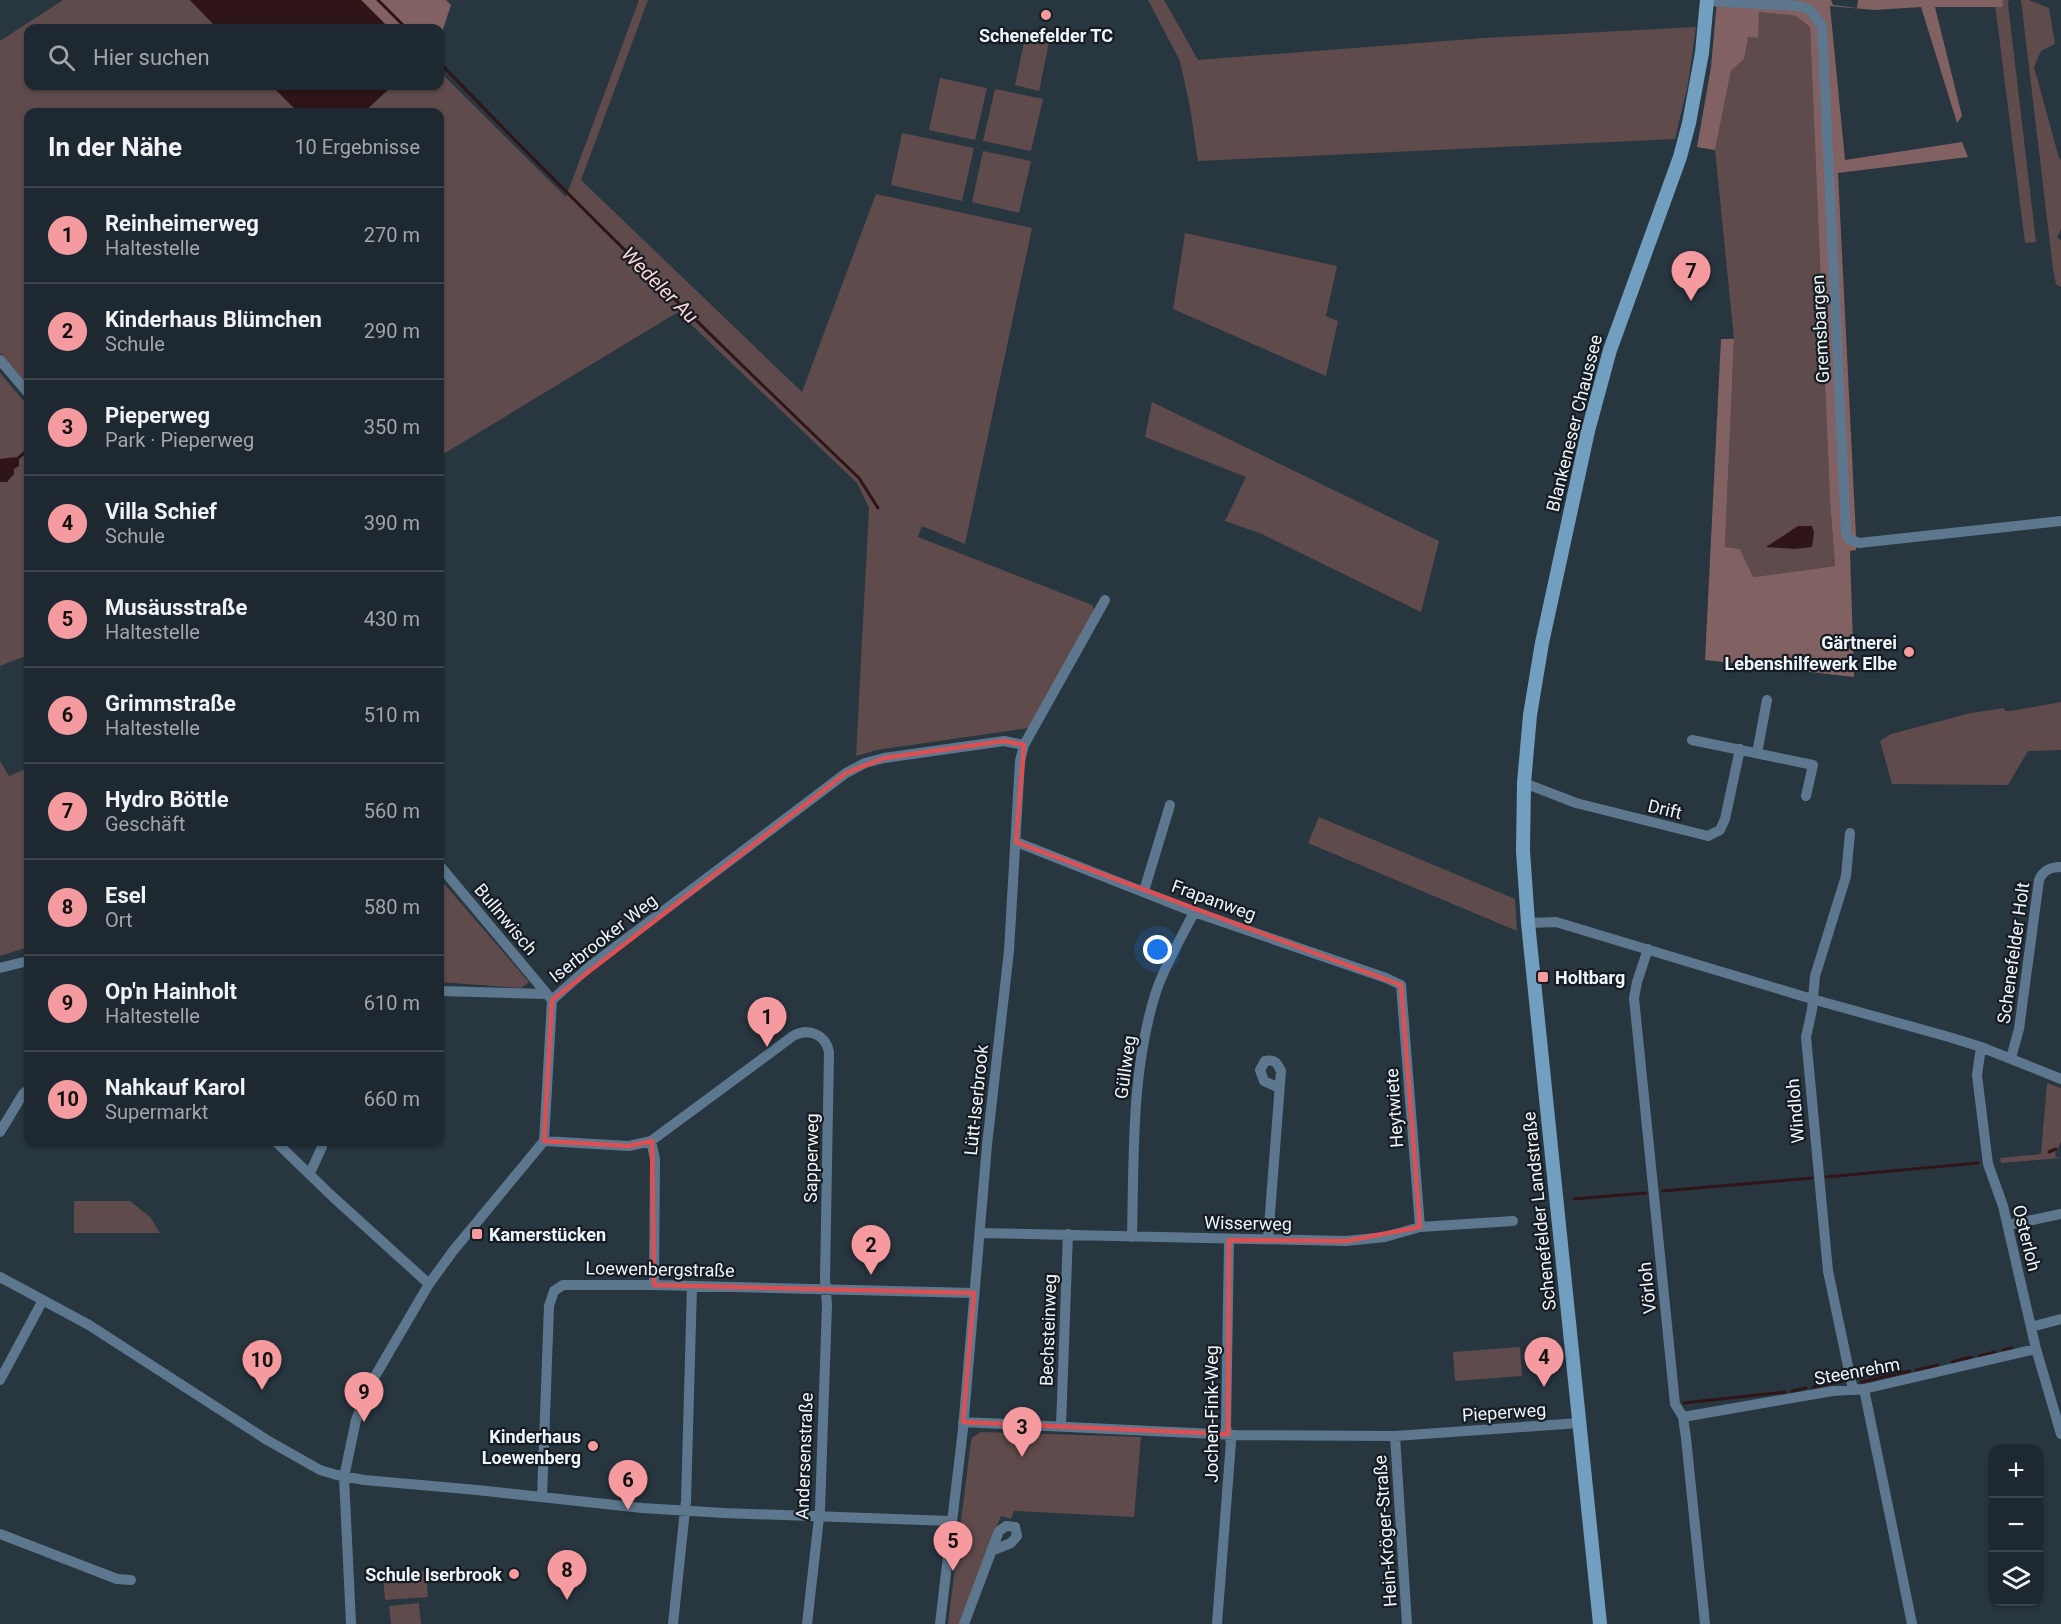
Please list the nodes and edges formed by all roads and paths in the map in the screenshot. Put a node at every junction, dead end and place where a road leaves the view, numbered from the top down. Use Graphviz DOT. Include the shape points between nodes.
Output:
graph roads {
  1 [pos="1707,0"];
  2 [pos="0,360"];
  3 [pos="24,388"];
  4 [pos="2061,521"];
  5 [pos="1105,600"];
  6 [pos="1767,700"];
  7 [pos="1692,740"];
  8 [pos="1024,745"];
  9 [pos="1740,749"];
  10 [pos="1757,753"];
  11 [pos="1524,783"];
  12 [pos="1806,796"];
  13 [pos="1170,805"];
  14 [pos="1523,829"];
  15 [pos="1850,833"];
  16 [pos="1016,842"];
  17 [pos="2061,867"];
  18 [pos="444,871"];
  19 [pos="1144,891"];
  20 [pos="1194,912"];
  21 [pos="1528,923"];
  22 [pos="1648,949"];
  23 [pos="24,962"];
  24 [pos="0,968"];
  25 [pos="1401,985"];
  26 [pos="444,991"];
  27 [pos="548,997"];
  28 [pos="1812,999"];
  29 [pos="1982,1047"];
  30 [pos="2011,1058"];
  31 [pos="2061,1078"];
  32 [pos="1279,1088"];
  33 [pos="24,1093"];
  34 [pos="0,1132"];
  35 [pos="544,1141"];
  36 [pos="651,1142"];
  37 [pos="280,1146"];
  38 [pos="322,1146"];
  39 [pos="310,1173"];
  40 [pos="2061,1214"];
  41 [pos="1513,1221"];
  42 [pos="2008,1225"];
  43 [pos="1420,1227"];
  44 [pos="980,1233"];
  45 [pos="1068,1234"];
  46 [pos="1132,1237"];
  47 [pos="1268,1239"];
  48 [pos="1229,1240"];
  49 [pos="0,1277"];
  50 [pos="429,1284"];
  51 [pos="654,1285"];
  52 [pos="693,1286"];
  53 [pos="826,1289"];
  54 [pos="974,1293"];
  55 [pos="43,1300"];
  56 [pos="2061,1319"];
  57 [pos="2031,1327"];
  58 [pos="2036,1349"];
  59 [pos="0,1380"];
  60 [pos="1864,1389"];
  61 [pos="1853,1390"];
  62 [pos="1683,1417"];
  63 [pos="2059,1419"];
  64 [pos="963,1422"];
  65 [pos="1579,1424"];
  66 [pos="1061,1426"];
  67 [pos="1228,1434"];
  68 [pos="2061,1434"];
  69 [pos="1395,1436"];
  70 [pos="344,1477"];
  71 [pos="542,1497"];
  72 [pos="686,1511"];
  73 [pos="819,1517"];
  74 [pos="951,1521"];
  75 [pos="0,1534"];
  76 [pos="991,1551"];
  77 [pos="131,1580"];
  78 [pos="351,1624"];
  79 [pos="673,1624"];
  80 [pos="807,1624"];
  81 [pos="940,1624"];
  82 [pos="964,1624"];
  83 [pos="1217,1624"];
  84 [pos="1407,1624"];
  85 [pos="1600,1624"];
  86 [pos="1705,1624"];
  87 [pos="1912,1624"];
  1 -- 4 [label="street, Gremsbargen" via="1800,6 1811,11 1822,26 1849,539 1859,543"];
  1 -- 11 [label="main road, Blankeneser Chaussee" via="1697,86 1680,157 1616,331 1590,421 1540,653 1527,733"];
  2 -- 3 [label="street"];
  5 -- 8 [label="street, Lütt-Iserbrook"];
  6 -- 10 [label="street"];
  7 -- 9 [label="street"];
  8 -- 16 [label="street, Lütt-Iserbrook" via="1018,781"];
  8 -- 27 [label="street, Iserbrooker Weg" via="1004,741 884,758 846,773"];
  9 -- 10 [label="street"];
  9 -- 11 [label="street, Drift" via="1725,819 1720,830 1708,836 1576,803"];
  10 -- 12 [label="street" via="1813,765"];
  11 -- 14 [label="main road, Blankeneser Chaussee"];
  13 -- 19 [label="street"];
  14 -- 21 [label="main road, Schenefelder Landstraße"];
  15 -- 28 [label="street, Windloh" via="1846,876 1815,976"];
  16 -- 19 [label="street, Frapanweg"];
  16 -- 44 [label="street, Lütt-Iserbrook" via="1009,951"];
  17 -- 30 [label="street, Schenefelder Holt" via="2047,869 2039,880 2019,1029"];
  18 -- 27 [label="street, Bullnwisch"];
  19 -- 20 [label="street, Frapanweg"];
  20 -- 25 [label="street, Frapanweg"];
  20 -- 46 [label="street, Güllweg" via="1156,992 1140,1061"];
  21 -- 22 [label="street" via="1556,922"];
  21 -- 65 [label="main road, Schenefelder Landstraße"];
  22 -- 28 [label="street"];
  22 -- 62 [label="street, Vörloh" via="1634,998 1676,1404"];
  23 -- 24 [label="street"];
  25 -- 43 [label="street, Heytwiete"];
  26 -- 27 [label="street"];
  27 -- 35 [label="street, Iserbrooker Weg"];
  28 -- 29 [label="street"];
  28 -- 61 [label="street, Windloh" via="1806,1045 1827,1259"];
  29 -- 30 [label="street"];
  29 -- 42 [label="street, Osterloh" via="1977,1075 1986,1155"];
  30 -- 31 [label="street"];
  32 -- 47 [label="street"];
  33 -- 34 [label="street"];
  35 -- 36 [label="street" via="628,1146"];
  35 -- 50 [label="street"];
  36 -- 51 [label="street" via="655,1159"];
  36 -- 53 [label="street, Sapperweg" via="794,1035 816,1034 826,1042"];
  37 -- 39 [label="street"];
  38 -- 39 [label="street"];
  39 -- 50 [label="street"];
  40 -- 42 [label="street"];
  41 -- 43 [label="street, Wisserweg"];
  42 -- 57 [label="street, Osterloh"];
  43 -- 47 [label="street, Wisserweg" via="1385,1237 1346,1241"];
  44 -- 45 [label="street, Wisserweg"];
  44 -- 54 [label="street, Lütt-Iserbrook"];
  45 -- 46 [label="street, Wisserweg"];
  45 -- 66 [label="street, Bechsteinweg"];
  46 -- 48 [label="street, Wisserweg"];
  47 -- 48 [label="street, Wisserweg"];
  48 -- 67 [label="street, Jochen-Fink-Weg"];
  49 -- 55 [label="street"];
  50 -- 70 [label="street" via="364,1398"];
  51 -- 52 [label="street, Loewenbergstraße"];
  51 -- 71 [label="street, Loewenbergstraße" via="570,1284 558,1288 551,1296"];
  52 -- 53 [label="street, Loewenbergstraße"];
  52 -- 72 [label="street"];
  53 -- 54 [label="street, Loewenbergstraße"];
  53 -- 73 [label="street, Andersenstraße"];
  54 -- 64 [label="street, Lütt-Iserbrook"];
  55 -- 59 [label="street"];
  55 -- 70 [label="street" via="99,1331 267,1440 320,1470"];
  56 -- 57 [label="street"];
  57 -- 58 [label="street, Osterloh"];
  58 -- 60 [label="street, Steenrehm"];
  58 -- 63 [label="street, Osterloh"];
  60 -- 61 [label="street, Steenrehm"];
  60 -- 87 [label="street"];
  61 -- 62 [label="street, Steenrehm"];
  62 -- 86 [label="street, Vörloh"];
  63 -- 68 [label="street, Osterloh"];
  64 -- 66 [label="street, Pieperweg"];
  64 -- 74 [label="street, Lütt-Iserbrook"];
  65 -- 69 [label="street, Pieperweg"];
  65 -- 85 [label="main road, Schenefelder Landstraße"];
  66 -- 67 [label="street, Pieperweg"];
  67 -- 69 [label="street, Pieperweg"];
  67 -- 83 [label="street, Jochen-Fink-Weg" via="1231,1442"];
  69 -- 84 [label="street, Hein-Kröger-Straße"];
  70 -- 71 [label="street"];
  70 -- 78 [label="street"];
  71 -- 72 [label="street"];
  72 -- 73 [label="street"];
  72 -- 79 [label="street"];
  73 -- 74 [label="street"];
  73 -- 80 [label="street, Andersenstraße"];
  74 -- 81 [label="street, Lütt-Iserbrook"];
  75 -- 77 [label="street" via="117,1579"];
  76 -- 82 [label="street"];
}
